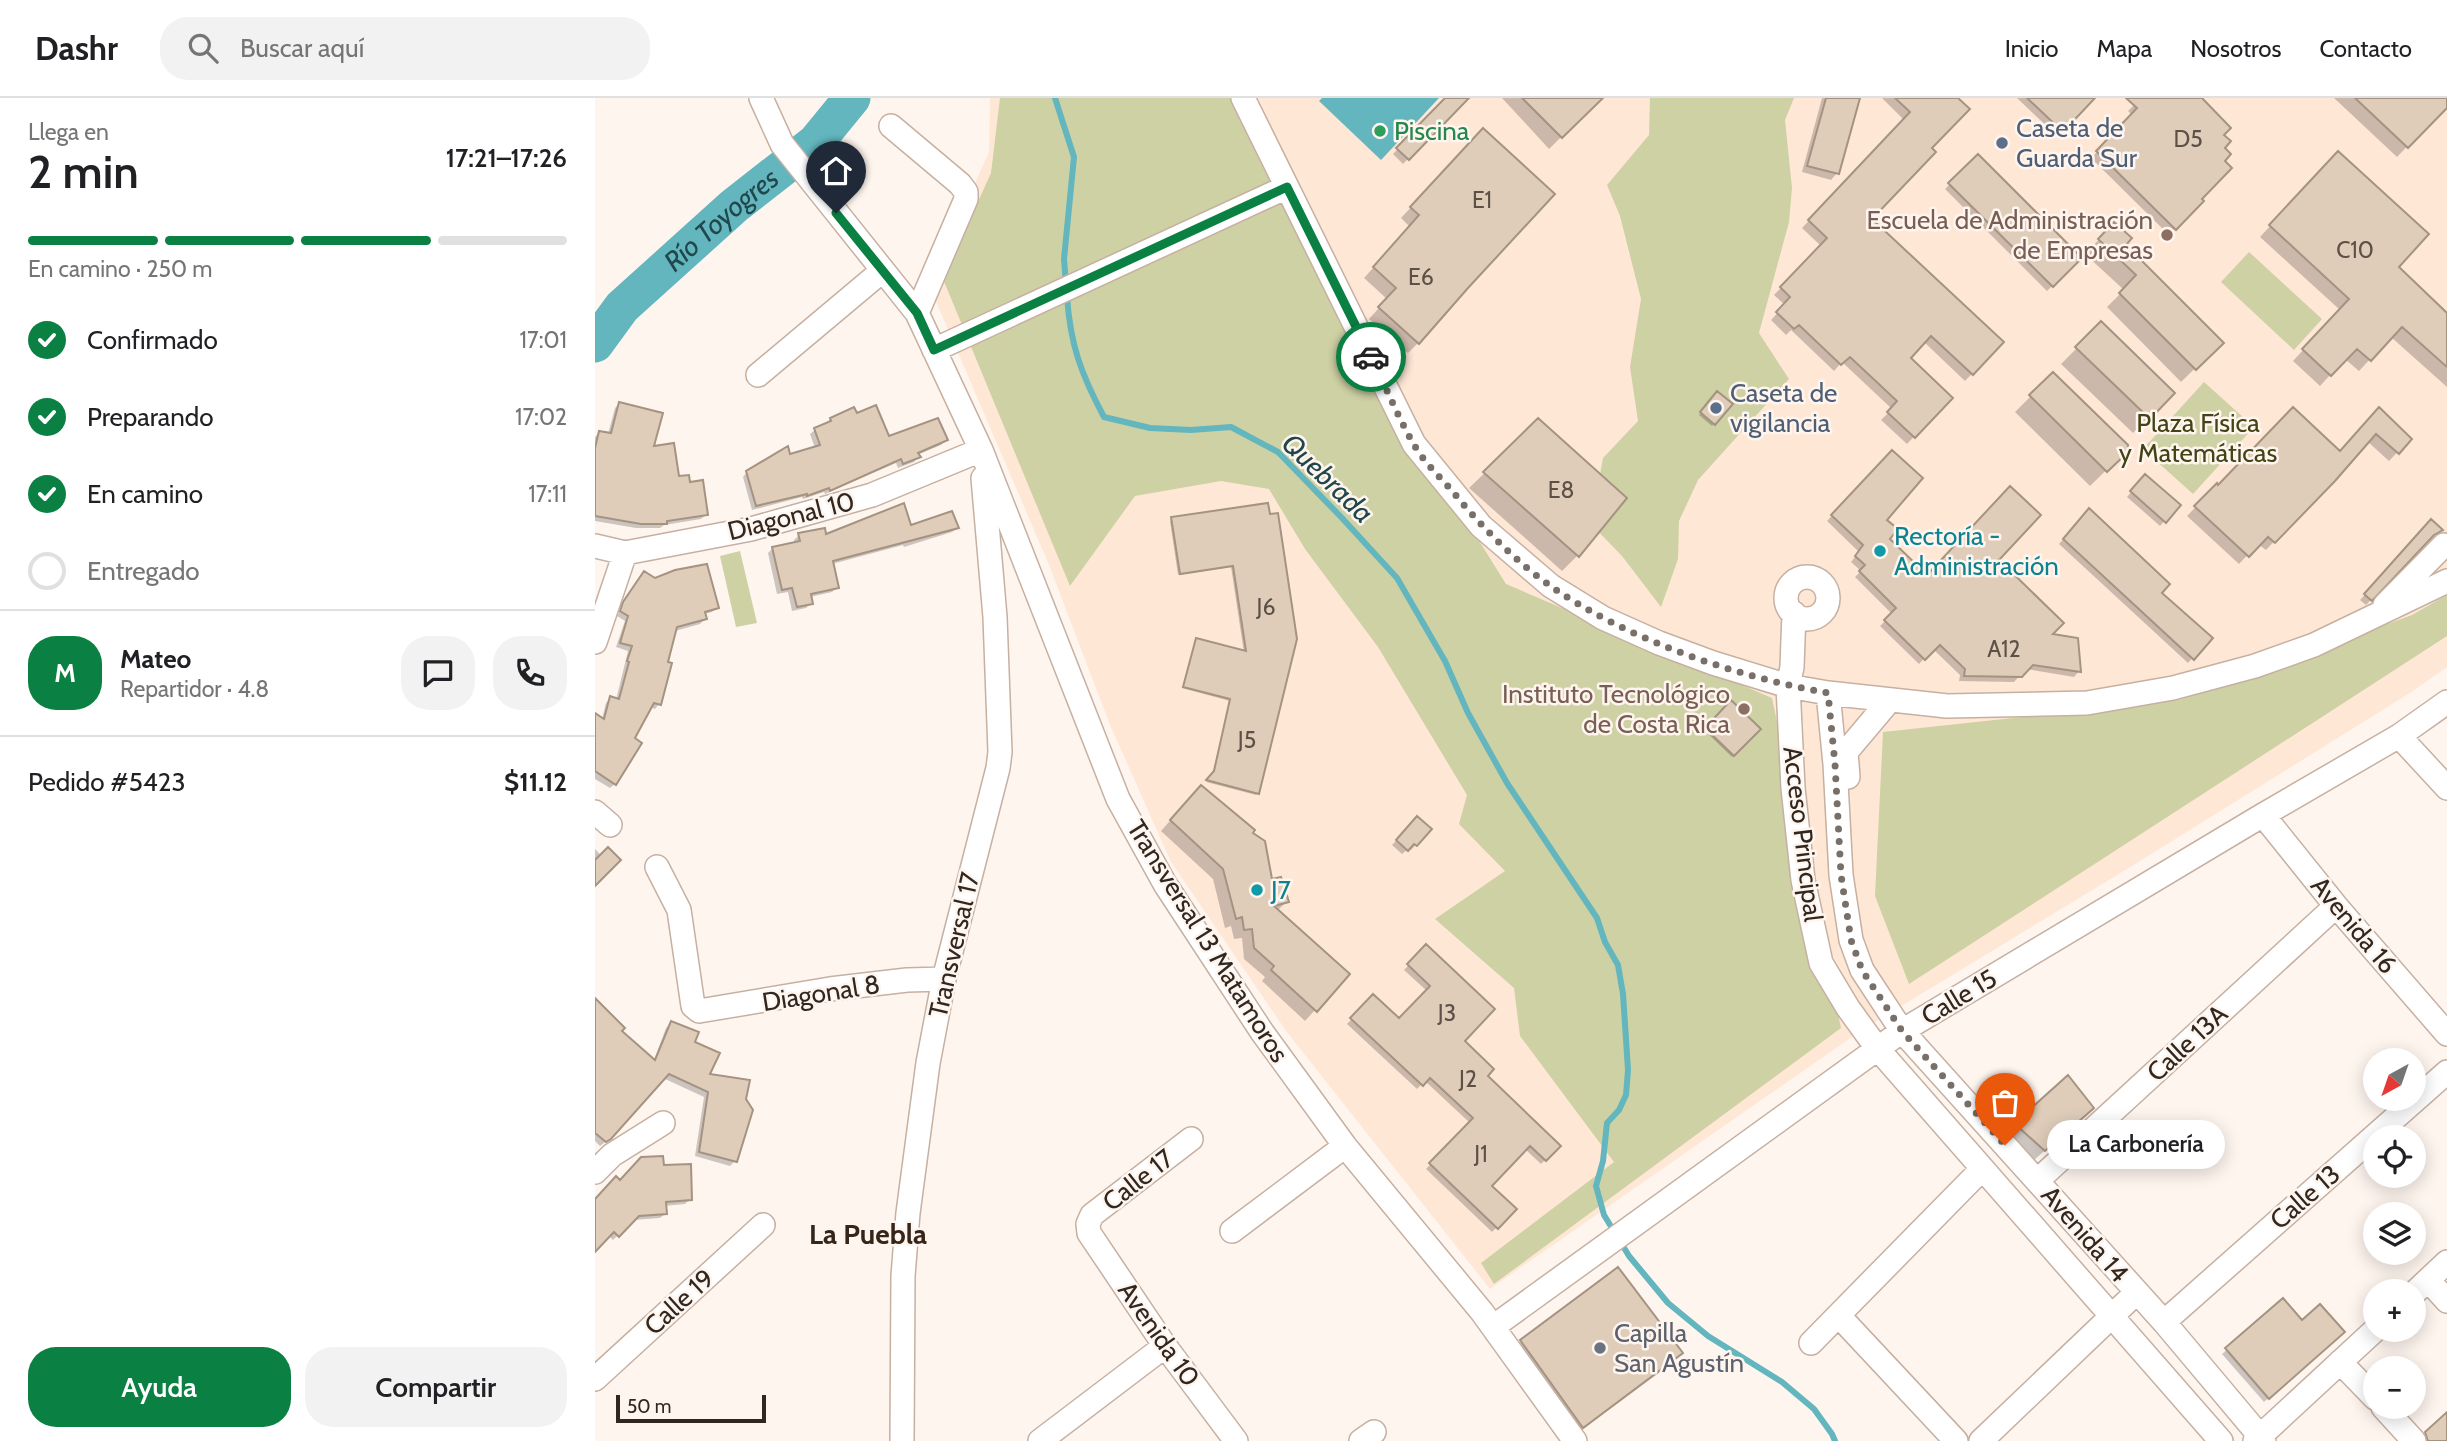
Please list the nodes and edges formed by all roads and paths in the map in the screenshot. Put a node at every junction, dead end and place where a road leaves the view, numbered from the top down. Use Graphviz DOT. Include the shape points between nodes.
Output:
graph roads {
  1 [pos="761,98"];
  2 [pos="1243,98"];
  3 [pos="891,126"];
  4 [pos="1287,187"];
  5 [pos="883,271"];
  6 [pos="917,313"];
  7 [pos="934,350"];
  8 [pos="758,375"];
  9 [pos="981,450"];
  10 [pos="595,546"];
  11 [pos="2447,546"];
  12 [pos="625,553"];
  13 [pos="2447,581"];
  14 [pos="1794,614"];
  15 [pos="2374,616"];
  16 [pos="595,642"];
  17 [pos="1788,686"];
  18 [pos="1828,693"];
  19 [pos="1889,701"];
  20 [pos="2447,702"];
  21 [pos="2399,736"];
  22 [pos="2447,788"];
  23 [pos="2263,815"];
  24 [pos="657,867"];
  25 [pos="2336,906"];
  26 [pos="944,979"];
  27 [pos="1890,1010"];
  28 [pos="1902,1031"];
  29 [pos="2447,1034"];
  30 [pos="1877,1048"];
  31 [pos="2447,1072"];
  32 [pos="663,1123"];
  33 [pos="1191,1139"];
  34 [pos="1345,1146"];
  35 [pos="1982,1169"];
  36 [pos="595,1172"];
  37 [pos="2038,1180"];
  38 [pos="1088,1224"];
  39 [pos="763,1225"];
  40 [pos="1232,1231"];
  41 [pos="2447,1262"];
  42 [pos="2426,1282"];
  43 [pos="2426,1290"];
  44 [pos="2136,1293"];
  45 [pos="2447,1301"];
  46 [pos="1839,1316"];
  47 [pos="2111,1316"];
  48 [pos="2164,1322"];
  49 [pos="1493,1327"];
  50 [pos="2363,1341"];
  51 [pos="1811,1343"];
  52 [pos="1165,1346"];
  53 [pos="2340,1362"];
  54 [pos="595,1379"];
  55 [pos="2363,1386"];
  56 [pos="2394,1419"];
  57 [pos="2260,1439"];
  58 [pos="902,1441"];
  59 [pos="1039,1441"];
  60 [pos="1236,1441"];
  61 [pos="1575,1441"];
  62 [pos="1956,1441"];
  63 [pos="1982,1441"];
  64 [pos="2221,1441"];
  65 [pos="2414,1441"];
  1 -- 5 [label="street, Transversal 13 Matamoros" via="782,144"];
  2 -- 4 [label="street"];
  3 -- 6 [label="street" via="966,192"];
  4 -- 7 [label="street"];
  4 -- 17 [label="street" via="1413,444 1481,526 1551,586 1603,618 1713,663"];
  5 -- 6 [label="street, Transversal 13 Matamoros"];
  5 -- 8 [label="street"];
  6 -- 7 [label="street, Transversal 13 Matamoros"];
  7 -- 9 [label="street, Transversal 13 Matamoros"];
  9 -- 12 [label="street, Diagonal 10" via="872,495 751,529"];
  9 -- 26 [label="street, Transversal 17" via="1000,752"];
  9 -- 34 [label="street, Transversal 13 Matamoros" via="1118,799 1180,907 1262,1032"];
  10 -- 12 [label="street, Diagonal 10"];
  11 -- 15 [label="street"];
  12 -- 16 [label="street"];
  13 -- 15 [label="street"];
  14 -- 17 [label="street, Acceso Principal"];
  15 -- 19 [label="street" via="2314,645 2173,688 2087,703 1947,706"];
  17 -- 18 [label="street"];
  17 -- 30 [label="street, Acceso Principal" via="1803,880 1821,963"];
  18 -- 19 [label="street"];
  18 -- 27 [label="street, Acceso Principal" via="1841,875 1851,940 1862,970"];
  19 -- 27 [label="street, Acceso Principal" via="1846,752 1866,935"];
  20 -- 21 [label="street, Calle 15"];
  21 -- 22 [label="street"];
  21 -- 23 [label="street, Calle 15"];
  23 -- 25 [label="street, Avenida 16"];
  23 -- 28 [label="street, Calle 15"];
  24 -- 26 [label="street, Diagonal 8" via="679,910 693,1006 699,1011 830,989"];
  25 -- 29 [label="street, Avenida 16"];
  25 -- 37 [label="street, Calle 13A"];
  26 -- 58 [label="street, Transversal 17" via="908,1213"];
  27 -- 28 [label="street, Acceso Principal"];
  28 -- 30 [label="street, Calle 15"];
  28 -- 37 [label="street, Avenida 14"];
  30 -- 35 [label="street, Avenida 14"];
  30 -- 49 [label="street, Calle 15"];
  31 -- 48 [label="street, Calle 13"];
  32 -- 36 [label="street" via="612,1155"];
  33 -- 38 [label="street, Calle 17" via="1091,1215"];
  34 -- 40 [label="street"];
  34 -- 49 [label="street, Transversal 13 Matamoros"];
  35 -- 46 [label="street"];
  35 -- 47 [label="street, Avenida 14"];
  37 -- 44 [label="street, Avenida 14"];
  38 -- 52 [label="street, Avenida 10" via="1089,1233"];
  39 -- 54 [label="street, Calle 19"];
  41 -- 42 [label="street"];
  43 -- 45 [label="street"];
  44 -- 47 [label="street"];
  44 -- 48 [label="street, Avenida 14"];
  46 -- 51 [label="street"];
  46 -- 62 [label="street"];
  47 -- 63 [label="street"];
  47 -- 64 [label="street, Avenida 14"];
  48 -- 57 [label="street, Avenida 14"];
  49 -- 61 [label="street, Transversal 13 Matamoros"];
  50 -- 53 [label="street"];
  52 -- 59 [label="street"];
  52 -- 60 [label="street, Avenida 10"];
  53 -- 55 [label="street"];
  53 -- 57 [label="street"];
  56 -- 65 [label="street"];
}
